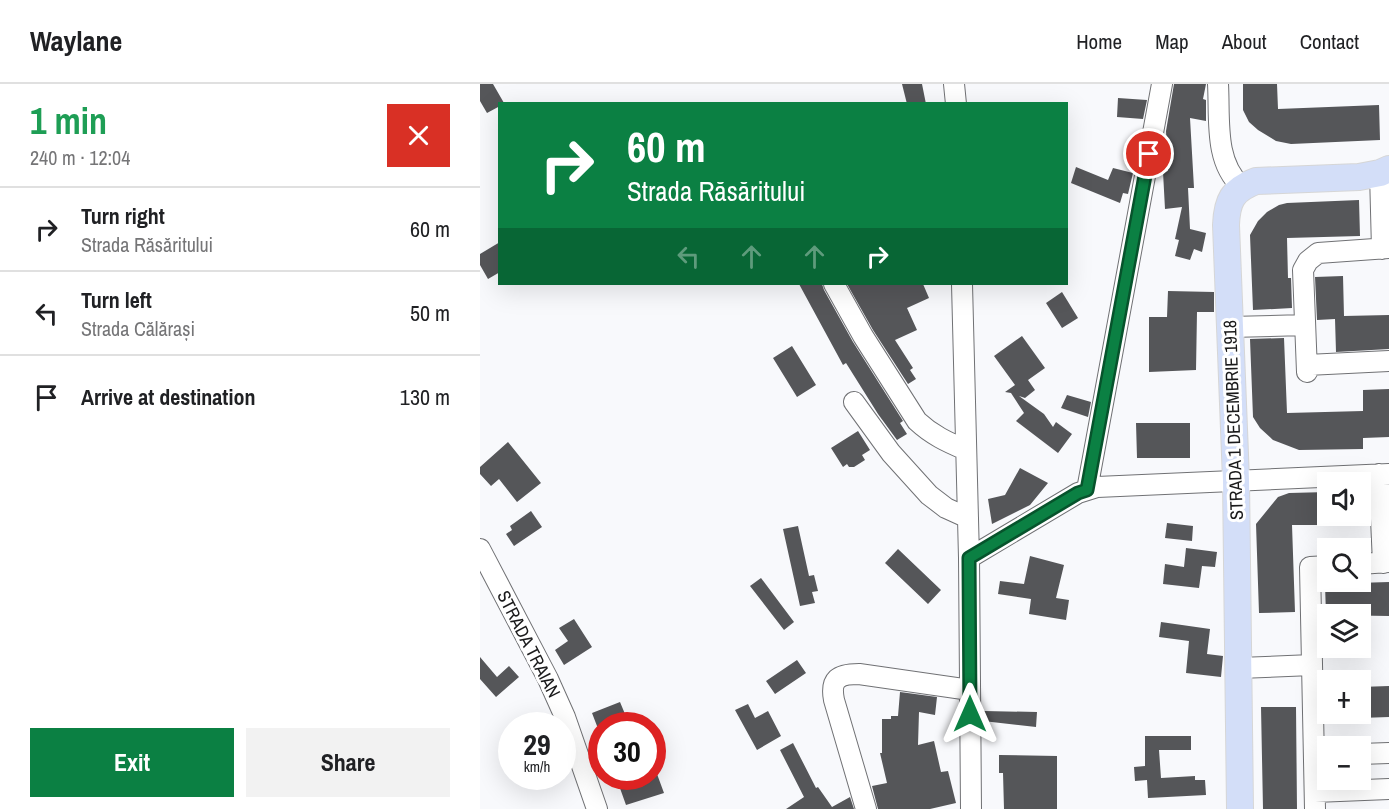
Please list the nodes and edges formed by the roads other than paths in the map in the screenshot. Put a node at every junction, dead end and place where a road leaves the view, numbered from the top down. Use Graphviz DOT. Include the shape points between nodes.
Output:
graph roads {
  1 [pos="954,84"];
  2 [pos="1162,84"];
  3 [pos="1218,84"];
  4 [pos="956,102"];
  5 [pos="1385,171"];
  6 [pos="1241,186"];
  7 [pos="1386,249"];
  8 [pos="835,285"];
  9 [pos="962,285"];
  10 [pos="1305,325"];
  11 [pos="1230,327"];
  12 [pos="1389,361"];
  13 [pos="854,402"];
  14 [pos="966,450"];
  15 [pos="1384,474"];
  16 [pos="1236,480"];
  17 [pos="1087,490"];
  18 [pos="968,518"];
  19 [pos="480,549"];
  20 [pos="969,558"];
  21 [pos="1386,562"];
  22 [pos="1371,563"];
  23 [pos="1317,567"];
  24 [pos="1312,665"];
  25 [pos="1239,668"];
  26 [pos="970,690"];
  27 [pos="1319,736"];
  28 [pos="1389,753"];
  29 [pos="1371,754"];
  30 [pos="1389,789"];
  31 [pos="1315,800"];
  32 [pos="597,809"];
  33 [pos="866,809"];
  34 [pos="971,809"];
  35 [pos="1240,809"];
  1 -- 4 [label="street"];
  2 -- 17 [label="street"];
  3 -- 6 [label="street" via="1223,159"];
  5 -- 6 [label="main road" via="1359,177 1256,181"];
  5 -- 7 [label="street"];
  6 -- 11 [label="main road, STRADA 1 DECEMBRIE 1918" via="1227,209"];
  7 -- 10 [label="street" via="1318,253 1308,261 1303,270"];
  8 -- 14 [label="street" via="917,421 943,441"];
  9 -- 14 [label="street"];
  10 -- 11 [label="street"];
  10 -- 12 [label="street" via="1307,368"];
  11 -- 16 [label="main road, STRADA 1 DECEMBRIE 1918"];
  13 -- 18 [label="street" via="891,453 929,495"];
  14 -- 18 [label="street"];
  15 -- 16 [label="street"];
  15 -- 21 [label="street"];
  16 -- 17 [label="street" via="1115,484"];
  16 -- 25 [label="main road, STRADA 1 DECEMBRIE 1918"];
  17 -- 20 [label="street"];
  18 -- 20 [label="street"];
  19 -- 32 [label="street, STRADA TRAIAN" via="561,708"];
  20 -- 26 [label="street"];
  21 -- 22 [label="street"];
  23 -- 24 [label="street" via="1311,567"];
  24 -- 25 [label="street"];
  24 -- 27 [label="street"];
  25 -- 35 [label="main road, STRADA 1 DECEMBRIE 1918"];
  26 -- 33 [label="street" via="859,674 837,678 833,684 834,700"];
  26 -- 34 [label="street"];
  28 -- 29 [label="street"];
  30 -- 31 [label="street"];
}
